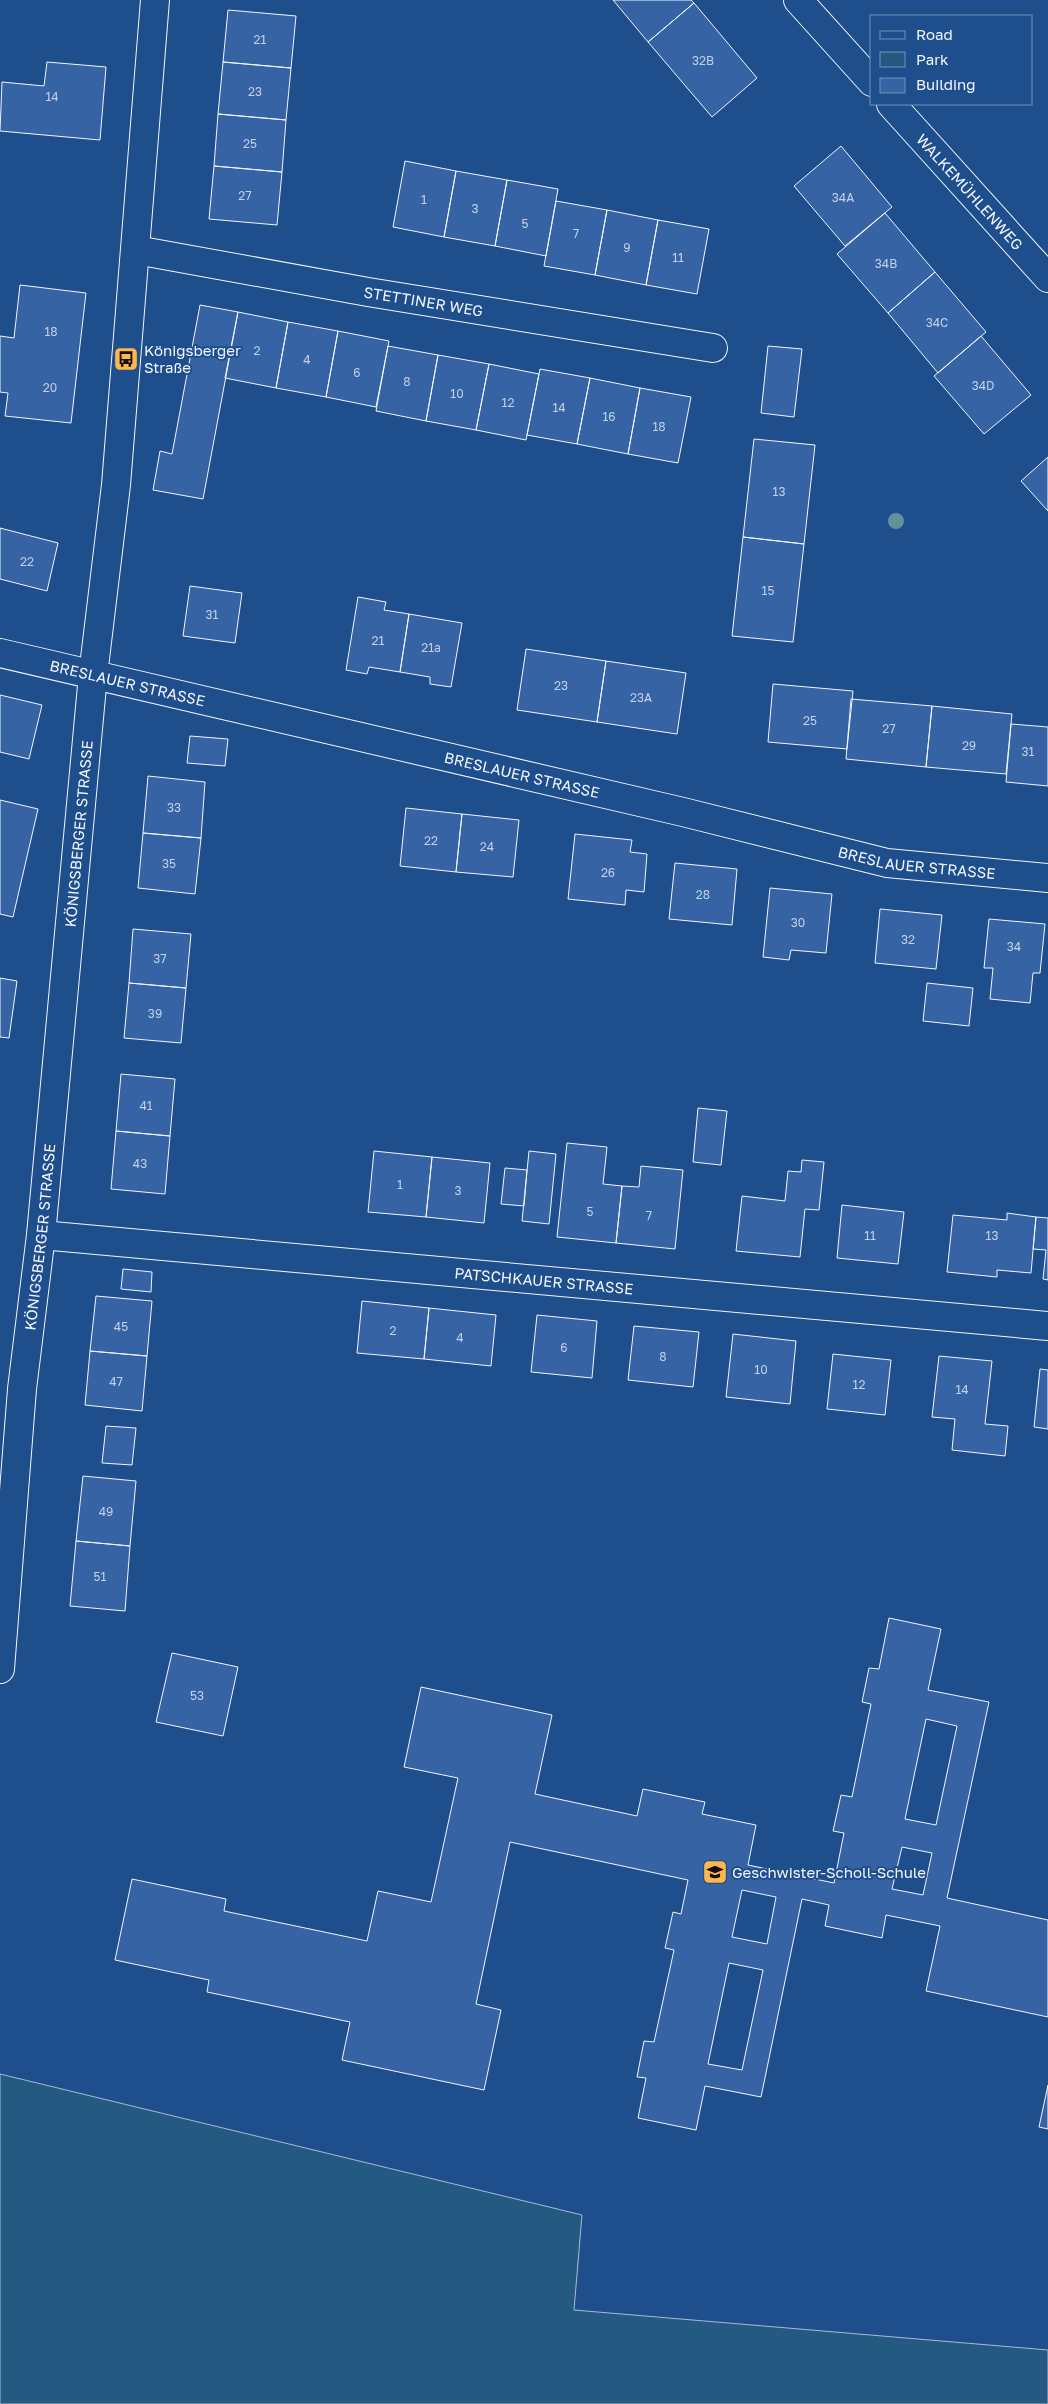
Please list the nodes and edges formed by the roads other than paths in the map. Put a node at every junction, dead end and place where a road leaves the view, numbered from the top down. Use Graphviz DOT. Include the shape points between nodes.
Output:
graph roads {
  1 [pos="155,0"];
  2 [pos="798,0"];
  3 [pos="870,80"];
  4 [pos="892,105"];
  5 [pos="136,250"];
  6 [pos="1048,278"];
  7 [pos="713,348"];
  8 [pos="0,653"];
  9 [pos="92,675"];
  10 [pos="1048,878"];
  11 [pos="41,1235"];
  12 [pos="1048,1326"];
  13 [pos="11,1388"];
  14 [pos="0,1669"];
  1 -- 5 [label="street, KÖNIGSBERGER STRASSE"];
  2 -- 3 [label="street"];
  4 -- 6 [label="street, WALKEMÜHLENWEG"];
  5 -- 7 [label="street, STETTINER WEG" via="368,292"];
  5 -- 9 [label="street, KÖNIGSBERGER STRASSE" via="116,485"];
  8 -- 9 [label="street, BRESLAUER STRASSE"];
  9 -- 10 [label="street, BRESLAUER STRASSE" via="683,812 887,863"];
  9 -- 11 [label="street, KÖNIGSBERGER STRASSE"];
  11 -- 12 [label="street, PATSCHKAUER STRASSE"];
  11 -- 13 [label="street, KÖNIGSBERGER STRASSE"];
  13 -- 14 [label="street, KÖNIGSBERGER STRASSE"];
}
